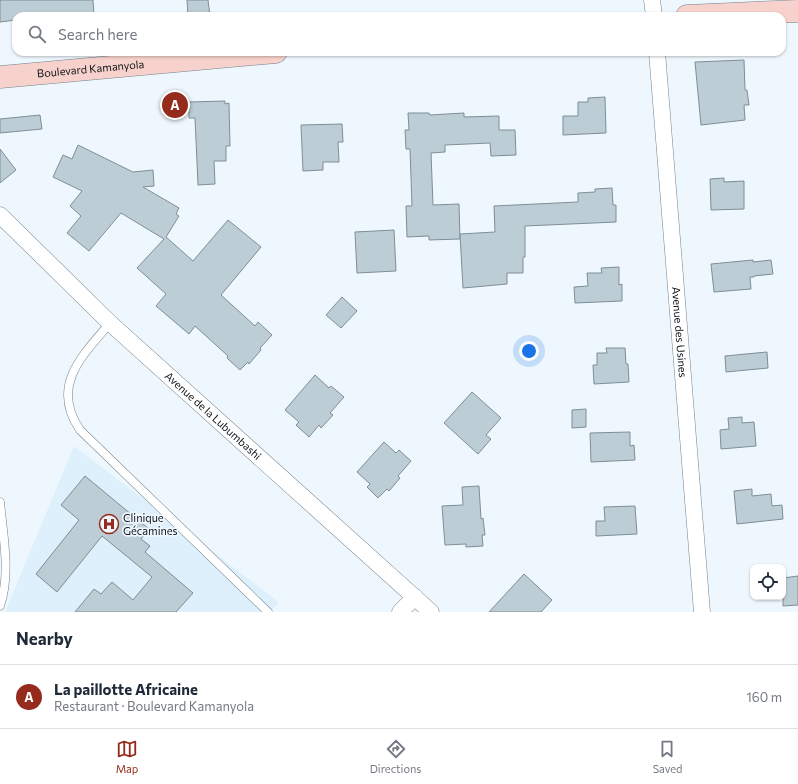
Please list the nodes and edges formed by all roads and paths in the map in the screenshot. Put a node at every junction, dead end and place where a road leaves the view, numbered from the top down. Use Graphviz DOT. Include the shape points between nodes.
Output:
graph roads {
  1 [pos="652,0"];
  2 [pos="798,11"];
  3 [pos="654,12"];
  4 [pos="776,12"];
  5 [pos="232,56"];
  6 [pos="657,56"];
  7 [pos="0,77"];
  8 [pos="0,215"];
  9 [pos="110,323"];
  10 [pos="0,502"];
  11 [pos="415,597"];
  12 [pos="0,606"];
  13 [pos="268,612"];
  14 [pos="400,612"];
  15 [pos="431,612"];
  16 [pos="702,612"];
  1 -- 3 [label="street"];
  2 -- 4 [label="main road"];
  5 -- 7 [label="main road, Boulevard Kamanyola"];
  6 -- 16 [label="street, Avenue des Usines"];
  8 -- 9 [label="street, Avenue de la Lubumbashi"];
  9 -- 11 [label="street, Avenue de la Lubumbashi"];
  9 -- 13 [label="lane" via="81,357 69,382 67,395 74,420 80,430"];
  10 -- 12 [label="lane" via="6,577"];
  11 -- 14 [label="street"];
  11 -- 15 [label="street, Avenue de la Lubumbashi"];
}
